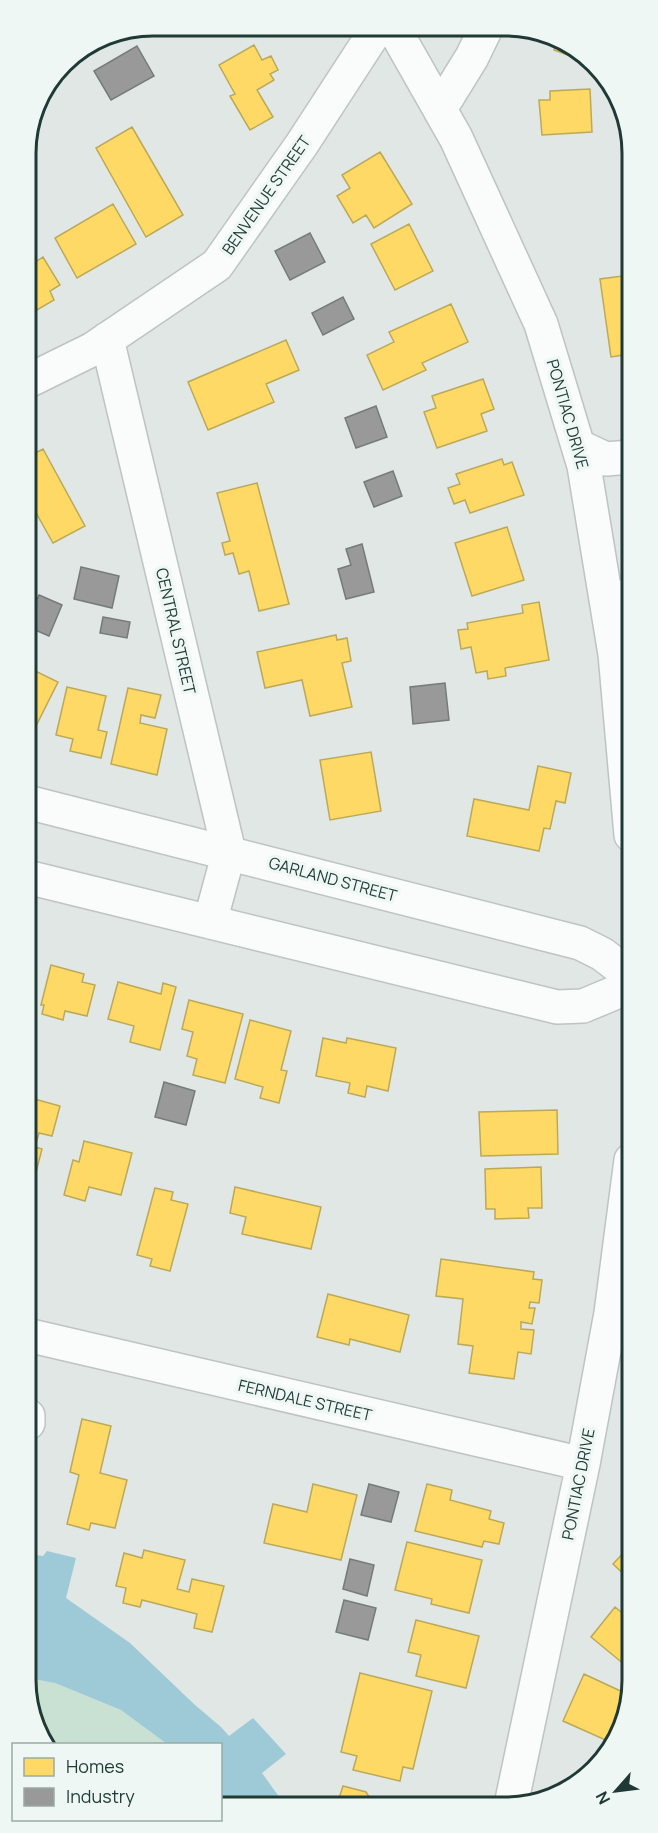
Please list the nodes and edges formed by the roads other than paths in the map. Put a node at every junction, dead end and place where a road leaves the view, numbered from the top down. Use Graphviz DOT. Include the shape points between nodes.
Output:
graph roads {
  1 [pos="372,36"];
  2 [pos="398,36"];
  3 [pos="482,36"];
  4 [pos="440,109"];
  5 [pos="107,339"];
  6 [pos="36,377"];
  7 [pos="578,446"];
  8 [pos="622,458"];
  9 [pos="622,627"];
  10 [pos="615,654"];
  11 [pos="622,733"];
  12 [pos="36,804"];
  13 [pos="229,852"];
  14 [pos="36,879"];
  15 [pos="210,922"];
  16 [pos="622,969"];
  17 [pos="622,990"];
  18 [pos="622,1233"];
  19 [pos="36,1337"];
  20 [pos="582,1464"];
  21 [pos="513,1796"];
  1 -- 5 [label="street, BENVENUE STREET" via="217,265"];
  2 -- 4 [label="street, PONTIAC DRIVE"];
  3 -- 4 [label="street"];
  4 -- 7 [label="street, PONTIAC DRIVE" via="541,324"];
  5 -- 6 [label="street, BENVENUE STREET"];
  5 -- 13 [label="street, CENTRAL STREET"];
  7 -- 8 [label="street" via="606,459"];
  7 -- 10 [label="street, PONTIAC DRIVE"];
  9 -- 10 [label="street"];
  10 -- 11 [label="street, PONTIAC DRIVE"];
  12 -- 13 [label="street, GARLAND STREET"];
  13 -- 15 [label="street, CENTRAL STREET"];
  13 -- 16 [label="street, GARLAND STREET" via="580,943"];
  14 -- 15 [label="street"];
  15 -- 17 [label="street" via="557,1007 583,1006"];
  18 -- 20 [label="street, PONTIAC DRIVE"];
  19 -- 20 [label="street, FERNDALE STREET"];
  20 -- 21 [label="street, PONTIAC DRIVE"];
}
